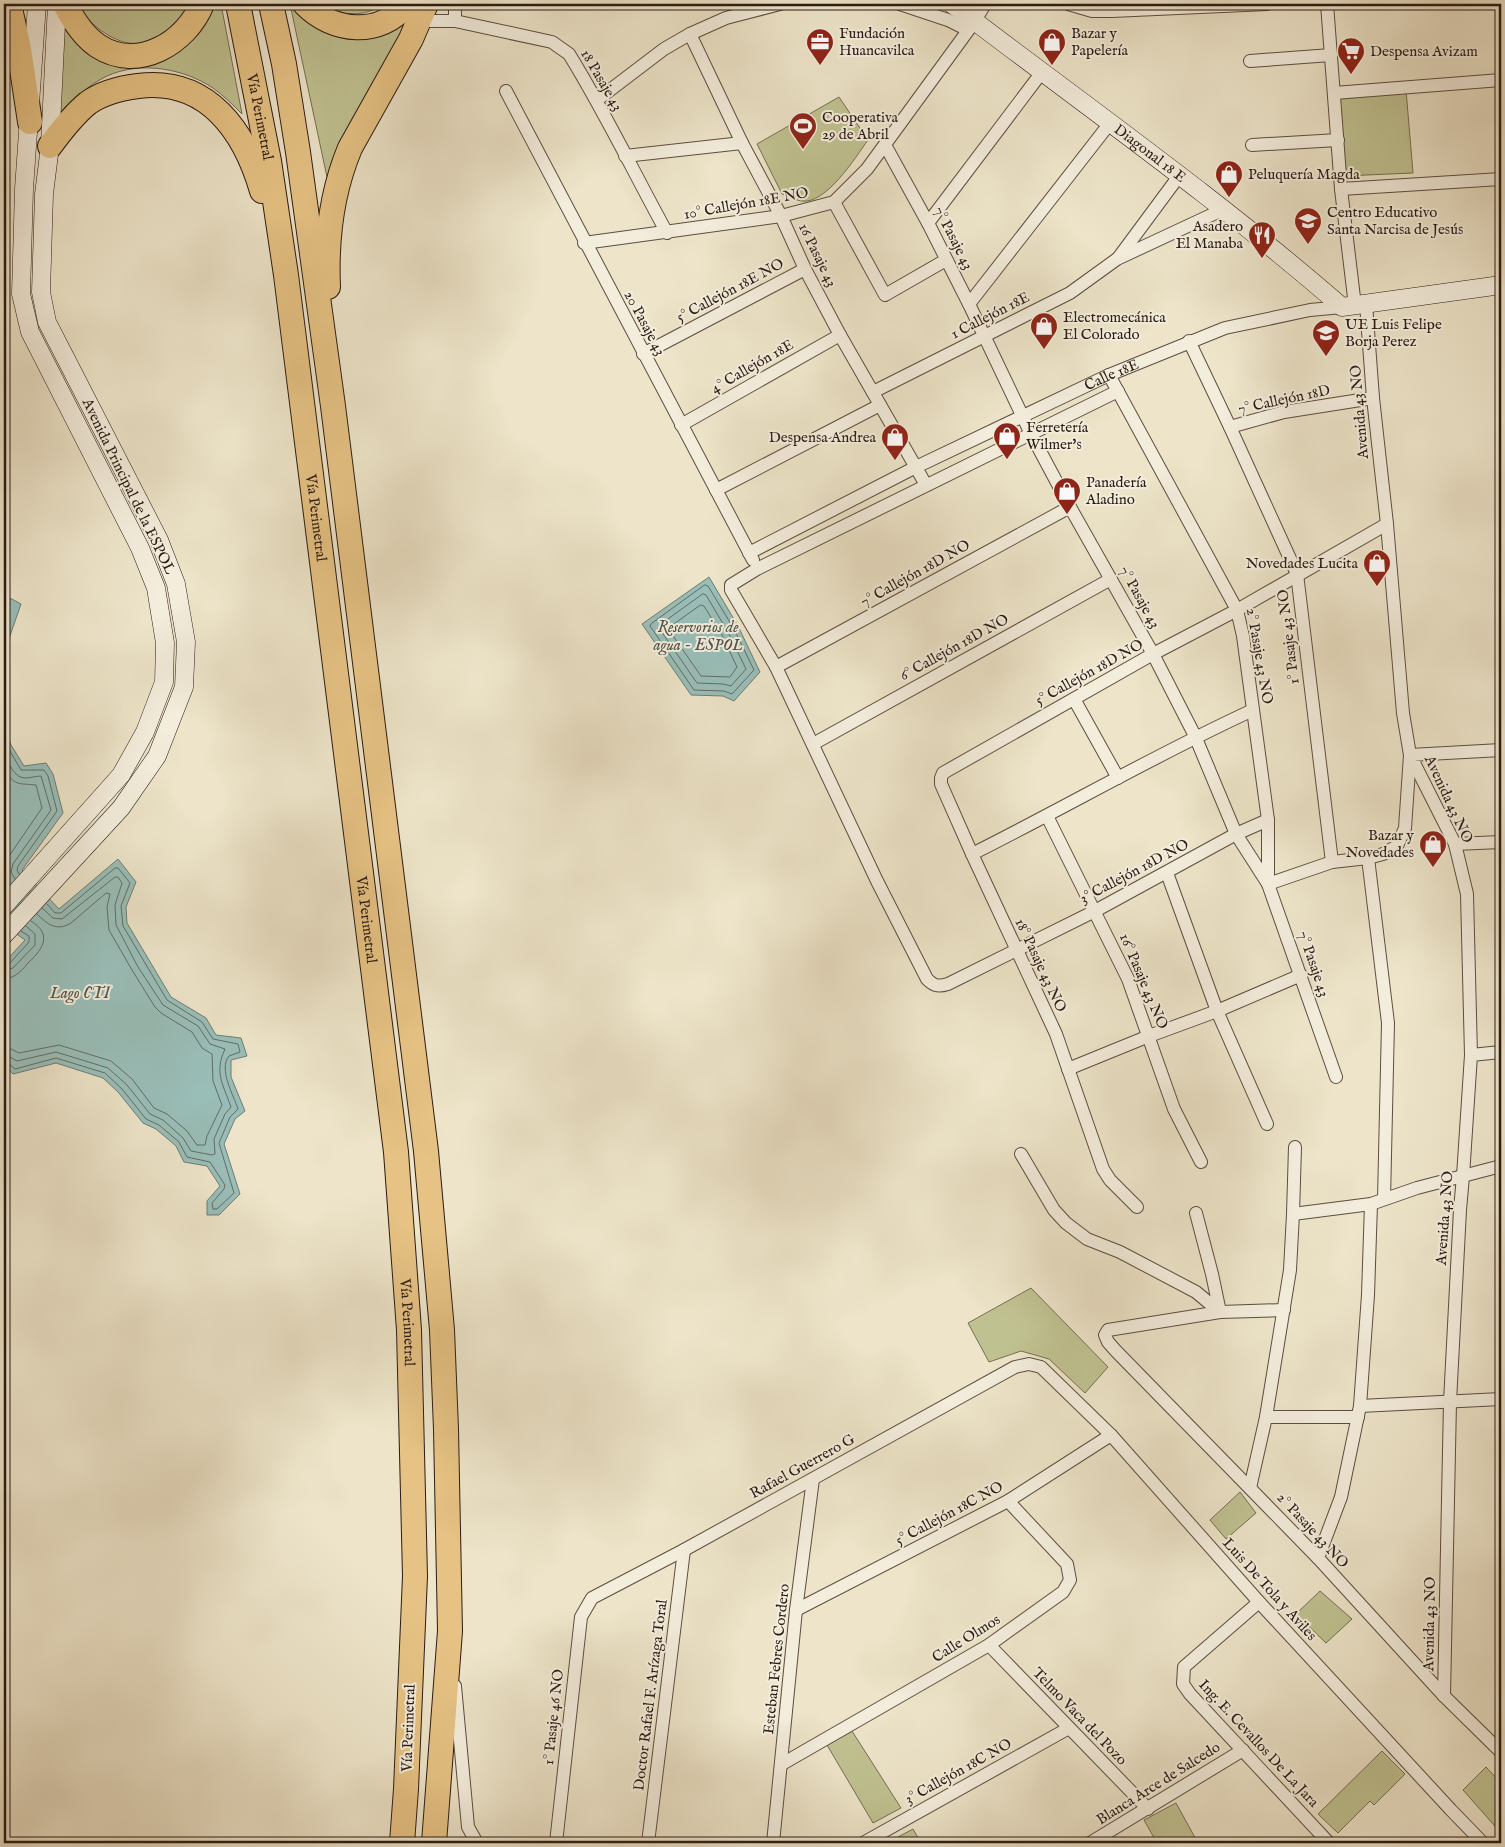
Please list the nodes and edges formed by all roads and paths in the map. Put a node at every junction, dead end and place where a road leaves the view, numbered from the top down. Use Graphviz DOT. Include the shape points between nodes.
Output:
graph roads {
  1 [pos="9,4"];
  2 [pos="38,4"];
  3 [pos="57,4"];
  4 [pos="65,4"];
  5 [pos="202,4"];
  6 [pos="238,4"];
  7 [pos="271,4"];
  8 [pos="305,4"];
  9 [pos="455,4"];
  10 [pos="780,4"];
  11 [pos="900,4"];
  12 [pos="952,4"];
  13 [pos="985,4"];
  14 [pos="1068,4"];
  15 [pos="1267,4"];
  16 [pos="1327,4"];
  17 [pos="418,9"];
  18 [pos="454,21"];
  19 [pos="972,25"];
  20 [pos="690,34"];
  21 [pos="1331,55"];
  22 [pos="1250,61"];
  23 [pos="1042,72"];
  24 [pos="1501,80"];
  25 [pos="506,91"];
  26 [pos="1334,93"];
  27 [pos="597,100"];
  28 [pos="30,122"];
  29 [pos="1110,123"];
  30 [pos="1338,140"];
  31 [pos="742,143"];
  32 [pos="885,145"];
  33 [pos="50,146"];
  34 [pos="1252,146"];
  35 [pos="625,156"];
  36 [pos="26,169"];
  37 [pos="46,170"];
  38 [pos="1180,176"];
  39 [pos="1501,179"];
  40 [pos="1342,189"];
  41 [pos="834,202"];
  42 [pos="1222,210"];
  43 [pos="781,216"];
  44 [pos="928,222"];
  45 [pos="667,232"];
  46 [pos="584,243"];
  47 [pos="42,252"];
  48 [pos="22,254"];
  49 [pos="1117,259"];
  50 [pos="946,260"];
  51 [pos="805,269"];
  52 [pos="286,275"];
  53 [pos="1501,284"];
  54 [pos="969,304"];
  55 [pos="1354,306"];
  56 [pos="840,335"];
  57 [pos="984,336"];
  58 [pos="1189,341"];
  59 [pos="643,354"];
  60 [pos="1109,375"];
  61 [pos="1118,391"];
  62 [pos="873,392"];
  63 [pos="1373,398"];
  64 [pos="880,405"];
  65 [pos="332,406"];
  66 [pos="1022,415"];
  67 [pos="681,425"];
  68 [pos="1230,426"];
  69 [pos="1031,434"];
  70 [pos="916,467"];
  71 [pos="130,482"];
  72 [pos="926,485"];
  73 [pos="716,490"];
  74 [pos="110,491"];
  75 [pos="1070,507"];
  76 [pos="1387,524"];
  77 [pos="749,553"];
  78 [pos="758,569"];
  79 [pos="1297,574"];
  80 [pos="1111,579"];
  81 [pos="1237,610"];
  82 [pos="1153,654"];
  83 [pos="776,667"];
  84 [pos="1074,699"];
  85 [pos="1253,710"];
  86 [pos="1195,736"];
  87 [pos="813,744"];
  88 [pos="1501,750"];
  89 [pos="1410,755"];
  90 [pos="941,778"];
  91 [pos="1118,778"];
  92 [pos="1048,816"];
  93 [pos="1268,820"];
  94 [pos="1236,834"];
  95 [pos="1501,842"];
  96 [pos="1455,844"];
  97 [pos="972,854"];
  98 [pos="1368,858"];
  99 [pos="1332,862"];
  100 [pos="1167,873"];
  101 [pos="1268,884"];
  102 [pos="4,906"];
  103 [pos="1095,911"];
  104 [pos="4,935"];
  105 [pos="1016,950"];
  106 [pos="1301,975"];
  107 [pos="1217,1011"];
  108 [pos="1149,1036"];
  109 [pos="1501,1052"];
  110 [pos="1471,1055"];
  111 [pos="1068,1069"];
  112 [pos="1336,1078"];
  113 [pos="1267,1124"];
  114 [pos="1294,1147"];
  115 [pos="1021,1154"];
  116 [pos="1201,1162"];
  117 [pos="1501,1166"];
  118 [pos="1463,1176"];
  119 [pos="1384,1199"];
  120 [pos="1371,1204"];
  121 [pos="1137,1207"];
  122 [pos="1196,1213"];
  123 [pos="1293,1214"];
  124 [pos="1284,1310"];
  125 [pos="1220,1312"];
  126 [pos="1029,1364"];
  127 [pos="1501,1399"];
  128 [pos="1450,1402"];
  129 [pos="1359,1412"];
  130 [pos="1266,1417"];
  131 [pos="1111,1435"];
  132 [pos="813,1479"];
  133 [pos="1250,1488"];
  134 [pos="1008,1501"];
  135 [pos="684,1550"];
  136 [pos="1318,1558"];
  137 [pos="592,1598"];
  138 [pos="1259,1602"];
  139 [pos="796,1610"];
  140 [pos="450,1631"];
  141 [pos="989,1645"];
  142 [pos="1444,1696"];
  143 [pos="1070,1728"];
  144 [pos="1242,1750"];
  145 [pos="1501,1751"];
  146 [pos="782,1764"];
  147 [pos="1148,1809"];
  148 [pos="1322,1841"];
  149 [pos="476,1842"];
  150 [pos="402,1843"];
  151 [pos="434,1843"];
  152 [pos="556,1843"];
  153 [pos="648,1843"];
  154 [pos="773,1843"];
  155 [pos="863,1843"];
  156 [pos="1090,1843"];
  157 [pos="1483,1843"];
  1 -- 28 [label="highway"];
  2 -- 28 [label="main road, Avenida Principal de la ESPOL"];
  3 -- 33 [label="main road, Avenida Principal de la ESPOL"];
  4 -- 5 [label="highway" via="78,26 97,45 112,52 137,55 171,44 191,24"];
  6 -- 52 [label="highway, Vía Perimetral" via="269,161"];
  7 -- 65 [label="highway, Vía Perimetral" via="298,152"];
  8 -- 17 [label="highway" via="333,23 361,28 389,20 401,10"];
  9 -- 18 [label="street"];
  10 -- 20 [label="street" via="726,18"];
  11 -- 19 [label="street"];
  12 -- 19 [label="main road, Diagonal 18 E"];
  13 -- 19 [label="street"];
  14 -- 15 [label="street" via="1092,11"];
  16 -- 21 [label="street, Avenida 43 NO"];
  17 -- 18 [label="street, 18 Pasaje 43"];
  17 -- 65 [label="highway" via="350,148 338,184 328,263"];
  18 -- 27 [label="street, 18 Pasaje 43" via="552,42 569,54"];
  19 -- 23 [label="main road, Diagonal 18 E"];
  19 -- 32 [label="street"];
  20 -- 27 [label="street" via="664,49"];
  20 -- 31 [label="street, 16 Pasaje 43"];
  21 -- 22 [label="street"];
  21 -- 26 [label="street, Avenida 43 NO"];
  23 -- 29 [label="main road, Diagonal 18 E"];
  23 -- 44 [label="street"];
  24 -- 26 [label="street"];
  25 -- 46 [label="street, 20 Pasaje 43"];
  26 -- 30 [label="street, Avenida 43 NO"];
  27 -- 35 [label="street, 18 Pasaje 43"];
  28 -- 36 [label="main road, Avenida Principal de la ESPOL"];
  29 -- 38 [label="main road, Diagonal 18 E"];
  29 -- 54 [label="street"];
  30 -- 34 [label="street"];
  30 -- 40 [label="street, Avenida 43 NO"];
  31 -- 35 [label="street"];
  31 -- 43 [label="street, 16 Pasaje 43"];
  32 -- 41 [label="street" via="867,169"];
  32 -- 44 [label="street, 7° Pasaje 43"];
  33 -- 37 [label="main road, Avenida Principal de la ESPOL"];
  33 -- 52 [label="highway" via="81,110 108,93 152,85 173,86 192,93 221,114 245,148 255,168"];
  35 -- 45 [label="street, 18 Pasaje 43"];
  36 -- 37 [label="main road" via="34,175"];
  36 -- 48 [label="main road, Avenida Principal de la ESPOL"];
  37 -- 47 [label="main road, Avenida Principal de la ESPOL"];
  38 -- 42 [label="main road, Diagonal 18 E"];
  38 -- 49 [label="street, 1 Callejón 18E"];
  39 -- 40 [label="street"];
  40 -- 55 [label="street, Avenida 43 NO"];
  41 -- 43 [label="street, 10° Callejón 18E NO"];
  41 -- 50 [label="street" via="886,294"];
  42 -- 49 [label="street, 1 Callejón 18E"];
  42 -- 55 [label="main road, Diagonal 18 E" via="1312,281"];
  43 -- 45 [label="street, 10° Callejón 18E NO"];
  43 -- 51 [label="street, 16 Pasaje 43"];
  44 -- 50 [label="street, 7° Pasaje 43"];
  45 -- 46 [label="street, 10° Callejón 18E NO"];
  46 -- 59 [label="street, 20 Pasaje 43"];
  47 -- 48 [label="main road"];
  47 -- 71 [label="main road, Avenida Principal de la ESPOL" via="41,292 47,322"];
  48 -- 74 [label="main road, Avenida Principal de la ESPOL" via="21,294 30,332"];
  49 -- 57 [label="street, 1 Callejón 18E" via="1070,293"];
  50 -- 54 [label="street, 7° Pasaje 43"];
  51 -- 56 [label="street, 16 Pasaje 43"];
  51 -- 59 [label="street, 5° Callejón 18E NO"];
  52 -- 150 [label="highway, Vía Perimetral" via="402,1221 409,1330 415,1576"];
  53 -- 55 [label="main road, Calle 18E"];
  54 -- 57 [label="street, 7° Pasaje 43"];
  55 -- 58 [label="street, Calle 18E" via="1310,310 1225,328"];
  55 -- 63 [label="street, Avenida 43 NO"];
  56 -- 62 [label="street, 16 Pasaje 43"];
  56 -- 67 [label="street, 4° Callejón 18E"];
  57 -- 62 [label="street, 1 Callejón 18E"];
  57 -- 66 [label="street, 7° Pasaje 43"];
  58 -- 60 [label="street, Calle 18E"];
  58 -- 68 [label="street, 1° Pasaje 43 NO"];
  59 -- 67 [label="street, 20 Pasaje 43"];
  60 -- 61 [label="street, 2° Pasaje 43 NO"];
  60 -- 66 [label="street, Calle 18E"];
  61 -- 69 [label="street, Calle 18E"];
  61 -- 81 [label="street, 2° Pasaje 43 NO"];
  62 -- 64 [label="street, 16 Pasaje 43"];
  63 -- 68 [label="street, 7° Callejón 18D" via="1284,412"];
  63 -- 76 [label="street, Avenida 43 NO"];
  64 -- 70 [label="street, 16 Pasaje 43"];
  64 -- 73 [label="street"];
  65 -- 140 [label="highway, Vía Perimetral" via="434,1220 446,1419"];
  66 -- 69 [label="street, 7° Pasaje 43"];
  66 -- 70 [label="street, Calle 18E"];
  67 -- 73 [label="street, 20 Pasaje 43"];
  68 -- 79 [label="street, 1° Pasaje 43 NO"];
  69 -- 72 [label="street, Calle 18E"];
  69 -- 75 [label="street, 7° Pasaje 43"];
  70 -- 72 [label="street, 16 Pasaje 43"];
  70 -- 77 [label="street, Calle 18E"];
  71 -- 74 [label="main road"];
  71 -- 104 [label="main road, Avenida Principal de la ESPOL" via="159,540 176,584 186,642 184,687 157,756 121,808"];
  72 -- 78 [label="street, Calle 18E"];
  73 -- 77 [label="street, 20 Pasaje 43"];
  74 -- 102 [label="main road, Avenida Principal de la ESPOL" via="140,548 156,588 165,643 164,682 145,732 121,775"];
  75 -- 80 [label="street, 7° Pasaje 43"];
  75 -- 83 [label="street, 7° Callejón 18D NO"];
  76 -- 79 [label="street, 5° Callejón 18D NO"];
  76 -- 89 [label="street, Avenida 43 NO" via="1403,713"];
  77 -- 78 [label="street, 20 Pasaje 43"];
  78 -- 83 [label="street" via="731,586 731,590"];
  79 -- 81 [label="street, 5° Callejón 18D NO"];
  79 -- 99 [label="street, 1° Pasaje 43 NO"];
  80 -- 82 [label="street, 7° Pasaje 43"];
  80 -- 87 [label="street, 6° Callejón 18D NO"];
  81 -- 82 [label="street, 5° Callejón 18D NO"];
  81 -- 85 [label="street, 2° Pasaje 43 NO"];
  82 -- 84 [label="street, 5° Callejón 18D NO"];
  82 -- 86 [label="street, 7° Pasaje 43"];
  83 -- 87 [label="street"];
  84 -- 90 [label="street, 5° Callejón 18D NO" via="943,772"];
  84 -- 91 [label="street"];
  85 -- 86 [label="street"];
  85 -- 93 [label="street, 2° Pasaje 43 NO"];
  86 -- 91 [label="street"];
  86 -- 94 [label="street, 7° Pasaje 43"];
  87 -- 105 [label="street, 3° Callejón 18D NO" via="927,979 933,985 948,984"];
  88 -- 89 [label="street"];
  89 -- 96 [label="street, Avenida 43 NO"];
  89 -- 98 [label="street, Avenida 43 NO" via="1405,828 1397,846"];
  90 -- 97 [label="street, 18° Pasaje 43 NO"];
  91 -- 92 [label="street"];
  92 -- 97 [label="street"];
  92 -- 103 [label="street, 16° Pasaje 43 NO"];
  93 -- 94 [label="street, 3° Callejón 18D NO"];
  93 -- 101 [label="street, 2° Pasaje 43 NO"];
  94 -- 100 [label="street, 3° Callejón 18D NO"];
  94 -- 101 [label="street, 7° Pasaje 43"];
  95 -- 96 [label="street"];
  96 -- 110 [label="street, Avenida 43 NO" via="1467,894"];
  97 -- 105 [label="street, 18° Pasaje 43 NO"];
  98 -- 99 [label="street, Avenida 43 NO"];
  98 -- 119 [label="street" via="1388,1023"];
  99 -- 101 [label="street, Avenida 43 NO"];
  100 -- 103 [label="street, 3° Callejón 18D NO"];
  100 -- 107 [label="street"];
  101 -- 106 [label="street, 7° Pasaje 43"];
  103 -- 105 [label="street, 3° Callejón 18D NO"];
  103 -- 108 [label="street, 16° Pasaje 43 NO" via="1128,979"];
  105 -- 111 [label="street, 18° Pasaje 43 NO" via="1056,1034"];
  106 -- 107 [label="street"];
  106 -- 112 [label="street, 7° Pasaje 43"];
  107 -- 108 [label="street"];
  107 -- 113 [label="street"];
  108 -- 111 [label="street"];
  108 -- 116 [label="street, 16° Pasaje 43 NO" via="1174,1109"];
  109 -- 110 [label="street"];
  110 -- 118 [label="street, Avenida 43 NO"];
  111 -- 121 [label="street, 18° Pasaje 43 NO" via="1103,1169"];
  114 -- 123 [label="street"];
  115 -- 125 [label="street" via="1054,1210 1066,1223 1087,1239 1120,1252 1196,1292"];
  117 -- 118 [label="street"];
  118 -- 119 [label="street"];
  118 -- 128 [label="street, Avenida 43 NO"];
  119 -- 120 [label="street"];
  120 -- 123 [label="street"];
  120 -- 129 [label="street"];
  122 -- 125 [label="street"];
  123 -- 124 [label="street"];
  124 -- 125 [label="street"];
  124 -- 130 [label="street"];
  125 -- 133 [label="street, 2° Pasaje 43 NO" via="1108,1330 1105,1335 1108,1342"];
  126 -- 131 [label="street, Luis De Tola y Aviles" via="1041,1368"];
  126 -- 132 [label="street, Rafael Guerrero G" via="1015,1367"];
  127 -- 128 [label="street"];
  128 -- 129 [label="street"];
  128 -- 142 [label="street, Avenida 43 NO"];
  129 -- 130 [label="street"];
  129 -- 136 [label="street" via="1340,1497"];
  130 -- 133 [label="street"];
  131 -- 134 [label="street, 5° Callejón 18C NO"];
  131 -- 138 [label="street, Luis De Tola y Aviles"];
  132 -- 135 [label="street, Rafael Guerrero G"];
  132 -- 139 [label="street, Esteban Febres Cordero"];
  133 -- 136 [label="street, 2° Pasaje 43 NO"];
  134 -- 139 [label="street, 5° Callejón 18C NO"];
  134 -- 141 [label="street, Calle Olmos" via="1066,1564 1070,1580 1063,1592"];
  135 -- 137 [label="street, Rafael Guerrero G"];
  135 -- 153 [label="street, Doctor Rafael F. Arízaga Toral"];
  136 -- 142 [label="street, 2° Pasaje 43 NO"];
  137 -- 152 [label="street, 1° Pasaje 46 NO" via="581,1617"];
  138 -- 144 [label="street, Ing. E. Cevallos De La Jara" via="1184,1667 1182,1676 1190,1694"];
  138 -- 157 [label="street, Luis De Tola y Aviles"];
  139 -- 146 [label="street, Esteban Febres Cordero"];
  140 -- 149 [label="street" via="468,1827"];
  140 -- 151 [label="highway, Vía Perimetral"];
  141 -- 143 [label="street, Telmo Vaca del Pozo"];
  141 -- 146 [label="street, Calle Olmos"];
  142 -- 145 [label="street, 2° Pasaje 43 NO"];
  143 -- 147 [label="street, Telmo Vaca del Pozo"];
  143 -- 155 [label="street, 3° Callejón 18C NO"];
  144 -- 147 [label="street, Blanca Arce de Salcedo"];
  144 -- 148 [label="street, Ing. E. Cevallos De La Jara"];
  146 -- 154 [label="street, Esteban Febres Cordero"];
  147 -- 156 [label="street, Blanca Arce de Salcedo"];
}
